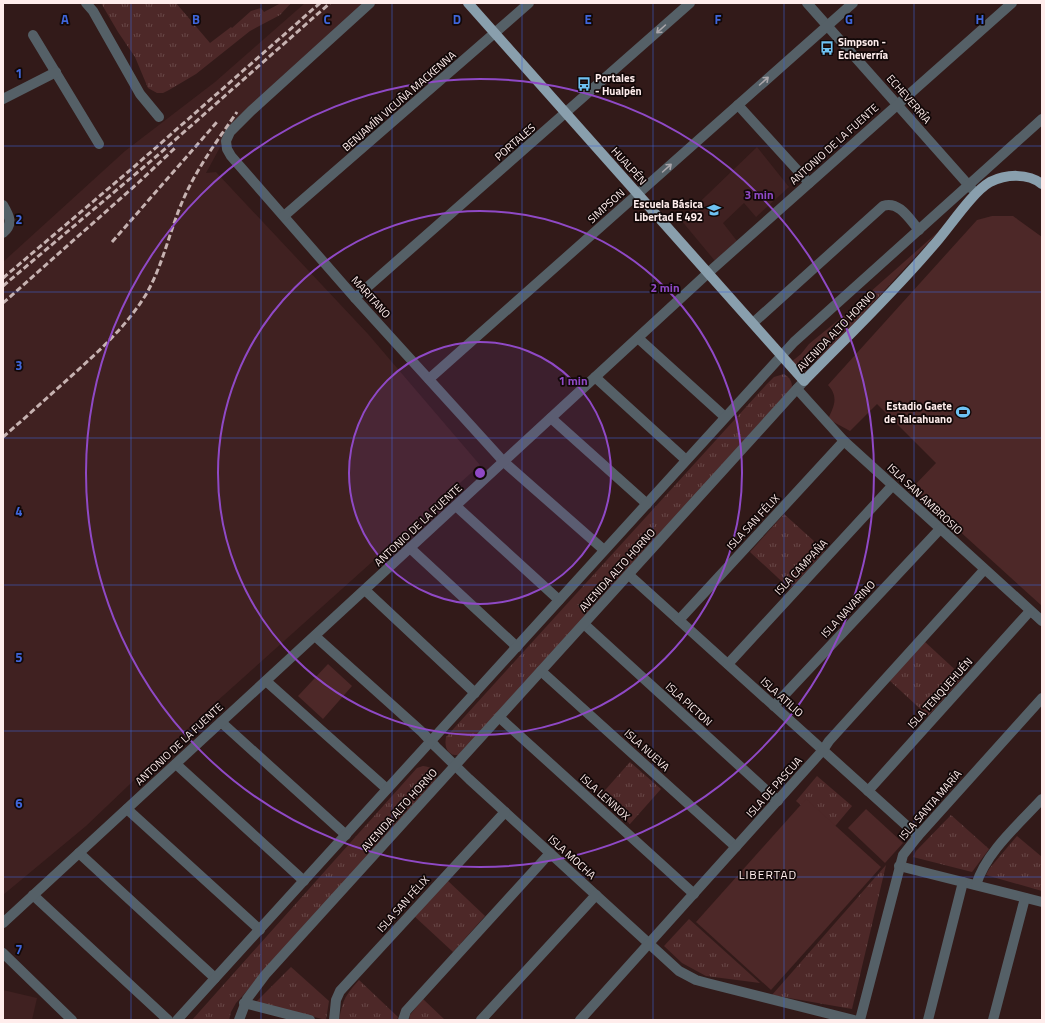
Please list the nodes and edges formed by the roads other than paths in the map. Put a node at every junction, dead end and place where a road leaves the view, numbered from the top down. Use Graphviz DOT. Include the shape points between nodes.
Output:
graph roads {
  1 [pos="86,3"];
  2 [pos="370,3"];
  3 [pos="468,3"];
  4 [pos="529,3"];
  5 [pos="690,3"];
  6 [pos="807,3"];
  7 [pos="853,3"];
  8 [pos="1012,3"];
  9 [pos="827,26"];
  10 [pos="495,33"];
  11 [pos="33,35"];
  12 [pos="56,72"];
  13 [pos="3,100"];
  14 [pos="738,105"];
  15 [pos="897,105"];
  16 [pos="566,113"];
  17 [pos="159,117"];
  18 [pos="1042,119"];
  19 [pos="99,144"];
  20 [pos="1041,182"];
  21 [pos="810,183"];
  22 [pos="968,185"];
  23 [pos="638,193"];
  24 [pos="976,193"];
  25 [pos="3,205"];
  26 [pos="284,216"];
  27 [pos="6,230"];
  28 [pos="919,230"];
  29 [pos="708,273"];
  30 [pos="355,298"];
  31 [pos="753,323"];
  32 [pos="638,338"];
  33 [pos="782,356"];
  34 [pos="595,377"];
  35 [pos="429,379"];
  36 [pos="804,381"];
  37 [pos="797,389"];
  38 [pos="725,417"];
  39 [pos="551,418"];
  40 [pos="844,441"];
  41 [pos="686,460"];
  42 [pos="504,462"];
  43 [pos="892,486"];
  44 [pos="647,504"];
  45 [pos="456,506"];
  46 [pos="940,529"];
  47 [pos="410,548"];
  48 [pos="604,550"];
  49 [pos="984,570"];
  50 [pos="629,575"];
  51 [pos="365,590"];
  52 [pos="559,600"];
  53 [pos="1030,611"];
  54 [pos="679,620"];
  55 [pos="1042,621"];
  56 [pos="584,624"];
  57 [pos="315,636"];
  58 [pos="517,647"];
  59 [pos="728,664"];
  60 [pos="541,671"];
  61 [pos="266,681"];
  62 [pos="475,693"];
  63 [pos="1042,698"];
  64 [pos="774,706"];
  65 [pos="499,717"];
  66 [pos="221,722"];
  67 [pos="431,741"];
  68 [pos="823,750"];
  69 [pos="176,764"];
  70 [pos="455,766"];
  71 [pos="387,789"];
  72 [pos="868,791"];
  73 [pos="1042,799"];
  74 [pos="778,801"];
  75 [pos="127,809"];
  76 [pos="505,812"];
  77 [pos="346,835"];
  78 [pos="918,836"];
  79 [pos="736,847"];
  80 [pos="79,853"];
  81 [pos="550,853"];
  82 [pos="899,866"];
  83 [pos="304,881"];
  84 [pos="963,882"];
  85 [pos="976,885"];
  86 [pos="694,894"];
  87 [pos="33,895"];
  88 [pos="596,895"];
  89 [pos="1025,898"];
  90 [pos="1042,902"];
  91 [pos="3,923"];
  92 [pos="260,930"];
  93 [pos="649,944"];
  94 [pos="3,953"];
  95 [pos="215,978"];
  96 [pos="244,1003"];
  97 [pos="72,1020"];
  98 [pos="168,1020"];
  99 [pos="177,1020"];
  100 [pos="239,1020"];
  101 [pos="310,1020"];
  102 [pos="334,1020"];
  103 [pos="402,1020"];
  104 [pos="481,1020"];
  105 [pos="580,1020"];
  106 [pos="854,1020"];
  107 [pos="860,1020"];
  108 [pos="928,1020"];
  109 [pos="993,1020"];
  1 -- 17 [label="street" via="140,94"];
  2 -- 26 [label="street, MARITANO" via="250,111 226,137 226,145 231,156"];
  3 -- 10 [label="main road, HUALPÉN"];
  4 -- 10 [label="street, BENJAMÍN VICUÑA MACKENNA"];
  5 -- 16 [label="street, PORTALES, one-way"];
  6 -- 9 [label="street, ECHEVERRÍA"];
  7 -- 9 [label="street, SIMPSON"];
  8 -- 15 [label="street, ANTONIO DE LA FUENTE"];
  14 -- 9 [label="street, SIMPSON, one-way"];
  9 -- 15 [label="street, ECHEVERRÍA"];
  10 -- 16 [label="main road, HUALPÉN"];
  10 -- 26 [label="street, BENJAMÍN VICUÑA MACKENNA"];
  11 -- 12 [label="street"];
  12 -- 13 [label="street"];
  12 -- 19 [label="street"];
  14 -- 21 [label="street"];
  23 -- 14 [label="street, SIMPSON, one-way"];
  15 -- 21 [label="street, ANTONIO DE LA FUENTE"];
  15 -- 22 [label="street, ECHEVERRÍA"];
  16 -- 23 [label="main road, HUALPÉN"];
  16 -- 30 [label="street, PORTALES"];
  18 -- 22 [label="street, AVENIDA ALTO HORNO"];
  20 -- 24 [label="main road, AVENIDA ALTO HORNO" via="1023,176 1006,177 991,182"];
  21 -- 29 [label="street, ANTONIO DE LA FUENTE"];
  22 -- 24 [label="street, ECHEVERRÍA"];
  22 -- 28 [label="street, AVENIDA ALTO HORNO"];
  23 -- 29 [label="main road, HUALPÉN"];
  23 -- 35 [label="street, SIMPSON"];
  24 -- 36 [label="main road, AVENIDA ALTO HORNO" via="931,248"];
  25 -- 27 [label="street" via="10,217"];
  26 -- 30 [label="street, MARITANO"];
  28 -- 31 [label="street" via="897,206 883,206"];
  28 -- 33 [label="street, AVENIDA ALTO HORNO" via="794,342"];
  29 -- 31 [label="main road, HUALPÉN"];
  29 -- 32 [label="street, ANTONIO DE LA FUENTE"];
  30 -- 35 [label="street, MARITANO"];
  31 -- 33 [label="main road, HUALPÉN"];
  32 -- 34 [label="street, ANTONIO DE LA FUENTE"];
  32 -- 38 [label="street"];
  33 -- 36 [label="main road, HUALPÉN"];
  33 -- 38 [label="street, AVENIDA ALTO HORNO"];
  34 -- 39 [label="street, ANTONIO DE LA FUENTE"];
  34 -- 41 [label="street"];
  35 -- 42 [label="street, MARITANO"];
  36 -- 37 [label="street, AVENIDA ALTO HORNO"];
  37 -- 40 [label="street, ISLA SAN AMBROSIO"];
  37 -- 50 [label="street, AVENIDA ALTO HORNO"];
  38 -- 41 [label="street, AVENIDA ALTO HORNO"];
  39 -- 42 [label="street, ANTONIO DE LA FUENTE"];
  39 -- 44 [label="street"];
  40 -- 43 [label="street, ISLA SAN AMBROSIO"];
  40 -- 54 [label="street, ISLA SAN FÉLIX"];
  41 -- 44 [label="street, AVENIDA ALTO HORNO"];
  42 -- 45 [label="street, ANTONIO DE LA FUENTE"];
  42 -- 48 [label="street"];
  43 -- 46 [label="street, ISLA SAN AMBROSIO"];
  43 -- 59 [label="street, ISLA CAMPAÑA"];
  44 -- 48 [label="street, AVENIDA ALTO HORNO"];
  45 -- 47 [label="street, ANTONIO DE LA FUENTE"];
  45 -- 52 [label="street"];
  46 -- 49 [label="street, ISLA SAN AMBROSIO"];
  46 -- 64 [label="street, ISLA NAVARINO"];
  47 -- 51 [label="street, ANTONIO DE LA FUENTE"];
  47 -- 58 [label="street"];
  48 -- 52 [label="street, AVENIDA ALTO HORNO"];
  49 -- 53 [label="street, ISLA SAN AMBROSIO"];
  49 -- 68 [label="street, ISLA DE PASCUA"];
  50 -- 54 [label="street, ISLA ATILIO"];
  50 -- 56 [label="street, AVENIDA ALTO HORNO"];
  51 -- 57 [label="street, ANTONIO DE LA FUENTE"];
  51 -- 62 [label="street"];
  52 -- 58 [label="street, AVENIDA ALTO HORNO"];
  53 -- 55 [label="street, ISLA SAN AMBROSIO"];
  53 -- 72 [label="street, ISLA TENQUEHUÉN"];
  54 -- 59 [label="street, ISLA ATILIO"];
  56 -- 60 [label="street, AVENIDA ALTO HORNO"];
  56 -- 74 [label="street, ISLA PICTON"];
  57 -- 61 [label="street, ANTONIO DE LA FUENTE"];
  57 -- 67 [label="street, ISLA MOCHA"];
  58 -- 62 [label="street, AVENIDA ALTO HORNO"];
  59 -- 64 [label="street, ISLA ATILIO"];
  60 -- 65 [label="street, AVENIDA ALTO HORNO"];
  60 -- 79 [label="street, ISLA NUEVA"];
  61 -- 66 [label="street, ANTONIO DE LA FUENTE"];
  61 -- 71 [label="street"];
  62 -- 67 [label="street, AVENIDA ALTO HORNO"];
  63 -- 78 [label="street, ISLA SANTA MARÍA"];
  64 -- 68 [label="street, ISLA ATILIO"];
  65 -- 70 [label="street, AVENIDA ALTO HORNO"];
  65 -- 86 [label="street, ISLA LENNOX"];
  66 -- 69 [label="street, ANTONIO DE LA FUENTE"];
  66 -- 77 [label="street"];
  67 -- 70 [label="street, ISLA MOCHA"];
  67 -- 71 [label="street, AVENIDA ALTO HORNO"];
  68 -- 72 [label="street, ISLA ATILIO"];
  68 -- 74 [label="street, ISLA DE PASCUA"];
  69 -- 75 [label="street, ANTONIO DE LA FUENTE"];
  69 -- 83 [label="street"];
  70 -- 76 [label="street, ISLA MOCHA"];
  70 -- 96 [label="street, AVENIDA ALTO HORNO" via="265,975"];
  71 -- 77 [label="street, AVENIDA ALTO HORNO"];
  72 -- 78 [label="street, ISLA ATILIO"];
  73 -- 85 [label="street" via="993,854 981,871"];
  74 -- 79 [label="street, ISLA DE PASCUA"];
  75 -- 80 [label="street, ANTONIO DE LA FUENTE"];
  75 -- 92 [label="street"];
  76 -- 81 [label="street, ISLA MOCHA"];
  76 -- 102 [label="street, ISLA SAN FÉLIX" via="342,989 337,997"];
  77 -- 83 [label="street, AVENIDA ALTO HORNO"];
  78 -- 82 [label="street, ISLA SANTA MARÍA" via="903,855"];
  79 -- 86 [label="street, ISLA DE PASCUA"];
  80 -- 87 [label="street, ANTONIO DE LA FUENTE"];
  80 -- 95 [label="street"];
  81 -- 88 [label="street, ISLA MOCHA"];
  81 -- 103 [label="street" via="406,1011"];
  82 -- 84 [label="street"];
  82 -- 107 [label="street, ISLA SANTA MARÍA"];
  83 -- 92 [label="street, AVENIDA ALTO HORNO"];
  84 -- 85 [label="street"];
  84 -- 108 [label="street"];
  85 -- 89 [label="street"];
  86 -- 93 [label="street, ISLA DE PASCUA"];
  87 -- 91 [label="street, ANTONIO DE LA FUENTE"];
  87 -- 98 [label="street"];
  88 -- 93 [label="street, ISLA MOCHA"];
  88 -- 104 [label="street"];
  89 -- 90 [label="street"];
  89 -- 109 [label="street"];
  92 -- 95 [label="street, AVENIDA ALTO HORNO"];
  93 -- 105 [label="street, ISLA DE PASCUA"];
  93 -- 106 [label="street, ISLA MOCHA" via="679,971 696,980"];
  94 -- 97 [label="street"];
  95 -- 99 [label="street, AVENIDA ALTO HORNO"];
  96 -- 100 [label="street, AVENIDA ALTO HORNO"];
  96 -- 101 [label="street"];
}
